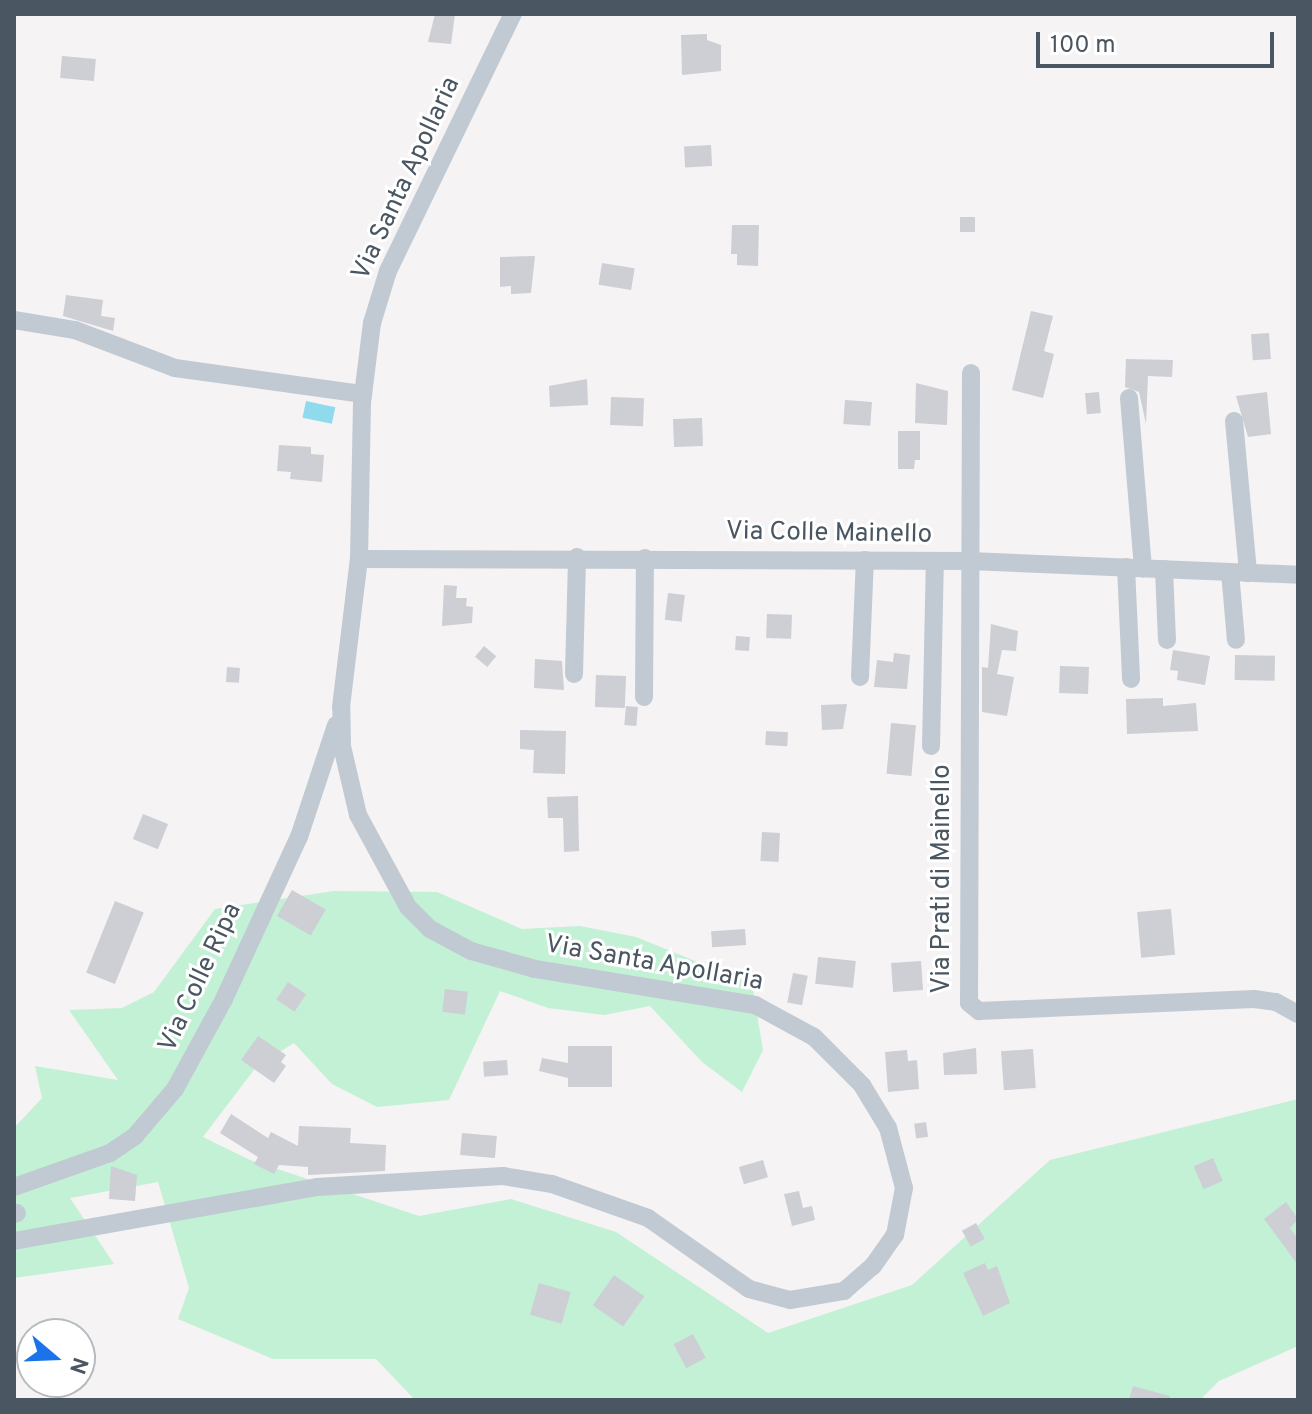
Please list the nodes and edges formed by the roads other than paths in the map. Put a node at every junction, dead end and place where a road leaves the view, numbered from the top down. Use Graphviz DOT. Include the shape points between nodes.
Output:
graph roads {
  1 [pos="513,14"];
  2 [pos="14,320"];
  3 [pos="971,373"];
  4 [pos="363,394"];
  5 [pos="1129,398"];
  6 [pos="1234,421"];
  7 [pos="577,557"];
  8 [pos="645,558"];
  9 [pos="359,559"];
  10 [pos="865,560"];
  11 [pos="935,561"];
  12 [pos="969,561"];
  13 [pos="1134,568"];
  14 [pos="1164,569"];
  15 [pos="1239,572"];
  16 [pos="1298,575"];
  17 [pos="1167,640"];
  18 [pos="1236,640"];
  19 [pos="574,674"];
  20 [pos="860,677"];
  21 [pos="1131,679"];
  22 [pos="644,697"];
  23 [pos="341,707"];
  24 [pos="931,746"];
  25 [pos="1298,1014"];
  26 [pos="14,1187"];
  27 [pos="14,1241"];
  1 -- 4 [label="street, Via Santa Apollaria" via="388,271 372,323"];
  2 -- 4 [label="street" via="75,330 175,368"];
  3 -- 12 [label="street"];
  4 -- 9 [label="street, Via Santa Apollaria"];
  5 -- 13 [label="street"];
  6 -- 15 [label="street"];
  7 -- 8 [label="street, Via Colle Mainello"];
  7 -- 9 [label="street, Via Colle Mainello"];
  7 -- 19 [label="street"];
  8 -- 10 [label="street, Via Colle Mainello"];
  8 -- 22 [label="street"];
  9 -- 23 [label="street, Via Santa Apollaria"];
  10 -- 11 [label="street, Via Colle Mainello"];
  10 -- 20 [label="street"];
  11 -- 12 [label="street, Via Colle Mainello"];
  11 -- 24 [label="street"];
  12 -- 13 [label="street, Via Colle Mainello"];
  12 -- 25 [label="street, Via Prati di Mainello" via="971,1007 979,1011 1254,999 1285,1005"];
  13 -- 14 [label="street, Via Colle Mainello"];
  13 -- 21 [label="street"];
  14 -- 15 [label="street, Via Colle Mainello"];
  14 -- 17 [label="street"];
  15 -- 16 [label="street, Via Colle Mainello"];
  15 -- 18 [label="street"];
  23 -- 26 [label="street, Via Colle Ripa" via="306,820 224,999 175,1089 135,1136 110,1153"];
  23 -- 27 [label="street, Via Santa Apollaria" via="346,770 366,835 400,896 430,929 499,961 755,1005 787,1020 839,1057 881,1113 894,1144 903,1203 890,1245 844,1291 790,1300 749,1289 648,1218 552,1184 503,1176 317,1187"];
}
